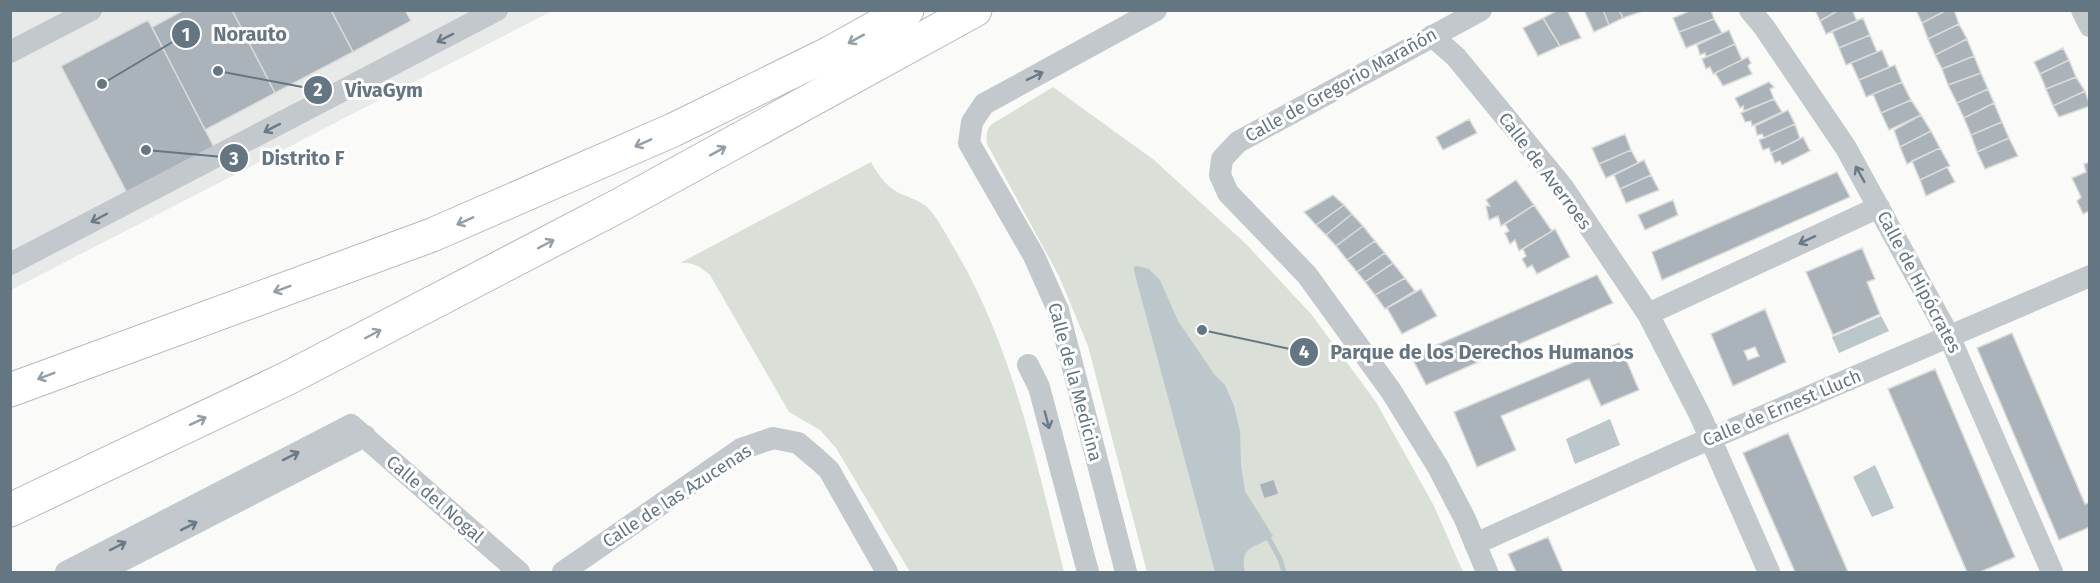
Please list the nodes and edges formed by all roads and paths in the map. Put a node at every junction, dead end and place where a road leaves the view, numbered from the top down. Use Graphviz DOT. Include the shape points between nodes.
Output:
graph roads {
  1 [pos="91,10"];
  2 [pos="497,10"];
  3 [pos="908,10"];
  4 [pos="975,10"];
  5 [pos="1156,10"];
  6 [pos="1480,10"];
  7 [pos="1750,10"];
  8 [pos="2082,10"];
  9 [pos="2090,26"];
  10 [pos="1432,36"];
  11 [pos="10,52"];
  12 [pos="1879,207"];
  13 [pos="10,264"];
  14 [pos="2090,276"];
  15 [pos="1648,314"];
  16 [pos="1948,336"];
  17 [pos="1028,365"];
  18 [pos="10,390"];
  19 [pos="358,430"];
  20 [pos="1710,439"];
  21 [pos="146,446"];
  22 [pos="10,510"];
  23 [pos="10,529"];
  24 [pos="1475,544"];
  25 [pos="128,564"];
  26 [pos="66,573"];
  27 [pos="100,573"];
  28 [pos="519,573"];
  29 [pos="562,573"];
  30 [pos="887,573"];
  31 [pos="1088,573"];
  32 [pos="1126,573"];
  33 [pos="1487,573"];
  34 [pos="1769,573"];
  35 [pos="2052,573"];
  1 -- 11 [label="street"];
  2 -- 13 [label="street, one-way"];
  3 -- 18 [label="highway, one-way" via="673,130 432,235"];
  21 -- 4 [label="highway, one-way" via="288,378 618,206"];
  32 -- 5 [label="street, Calle de la Medicina, one-way" via="1058,310 1034,256 969,143 972,122 984,104"];
  6 -- 10 [label="street, Calle de Gregorio Marañón"];
  12 -- 7 [label="street, Calle de Hipócrates, one-way" via="1846,148"];
  8 -- 9 [label="street"];
  10 -- 15 [label="street, Calle de Averroes" via="1455,57 1562,186"];
  10 -- 24 [label="street, Calle de Gregorio Marañón" via="1238,142 1222,159 1220,175 1228,193 1307,275 1391,391 1438,466"];
  12 -- 15 [label="street, one-way"];
  12 -- 16 [label="street, Calle de Hipócrates"];
  14 -- 16 [label="street, Calle de Ernest Lluch"];
  15 -- 20 [label="street, Calle de Averroes"];
  16 -- 20 [label="street, Calle de Ernest Lluch"];
  16 -- 35 [label="street, Calle de Hipócrates"];
  17 -- 31 [label="street, Calle de la Medicina, one-way" via="1039,387"];
  25 -- 19 [label="street, one-way"];
  26 -- 19 [label="street, one-way"];
  19 -- 28 [label="street, Calle del Nogal"];
  20 -- 24 [label="street, Calle de Ernest Lluch"];
  20 -- 34 [label="street, Calle de Averroes"];
  21 -- 22 [label="highway"];
  21 -- 23 [label="highway" via="89,491"];
  24 -- 33 [label="street"];
  25 -- 27 [label="street"];
  29 -- 30 [label="street, Calle de las Azucenas" via="741,449 773,438 798,443 829,470"];
}
